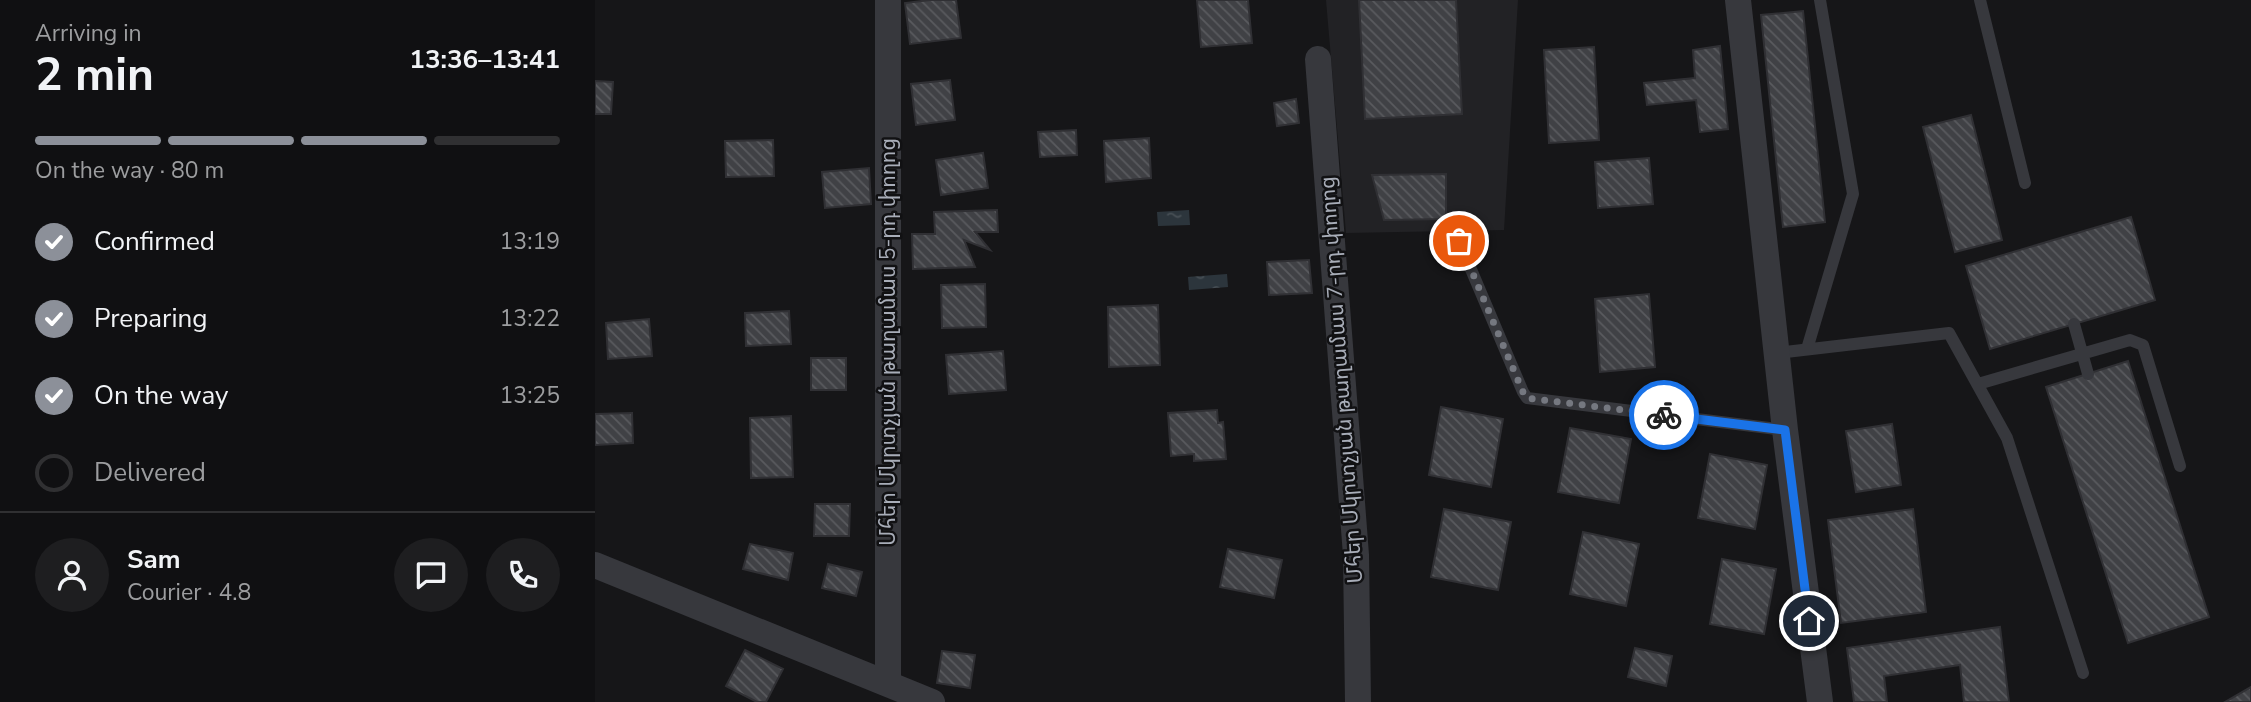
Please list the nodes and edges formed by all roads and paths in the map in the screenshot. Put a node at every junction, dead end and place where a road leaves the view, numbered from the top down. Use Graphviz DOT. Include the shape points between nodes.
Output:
graph roads {
  1 [pos="888,0"];
  2 [pos="1738,0"];
  3 [pos="1820,0"];
  4 [pos="1980,0"];
  5 [pos="1318,59"];
  6 [pos="2025,183"];
  7 [pos="1459,241"];
  8 [pos="2074,324"];
  9 [pos="1807,349"];
  10 [pos="1777,353"];
  11 [pos="2082,353"];
  12 [pos="2088,373"];
  13 [pos="1978,384"];
  14 [pos="1785,430"];
  15 [pos="2181,466"];
  16 [pos="595,565"];
  17 [pos="2083,673"];
  18 [pos="888,684"];
  19 [pos="932,702"];
  20 [pos="1359,702"];
  21 [pos="1820,702"];
  1 -- 18 [label="street, Մհեր Մկրտչյան թաղամաս 5-րդ փողոց"];
  2 -- 10 [label="street"];
  3 -- 9 [label="lane" via="1853,194"];
  4 -- 6 [label="lane"];
  5 -- 20 [label="street, Մհեր Մկրտչյան թաղամաս 7-րդ փողոց" via="1356,555"];
  7 -- 14 [label="lane" via="1527,398"];
  8 -- 11 [label="lane"];
  9 -- 10 [label="lane"];
  9 -- 13 [label="lane" via="1949,332"];
  10 -- 14 [label="street"];
  11 -- 12 [label="lane"];
  11 -- 13 [label="lane"];
  11 -- 15 [label="lane" via="2130,340 2143,345"];
  13 -- 17 [label="lane" via="2007,438"];
  14 -- 21 [label="street"];
  16 -- 18 [label="street"];
  18 -- 19 [label="street"];
}
